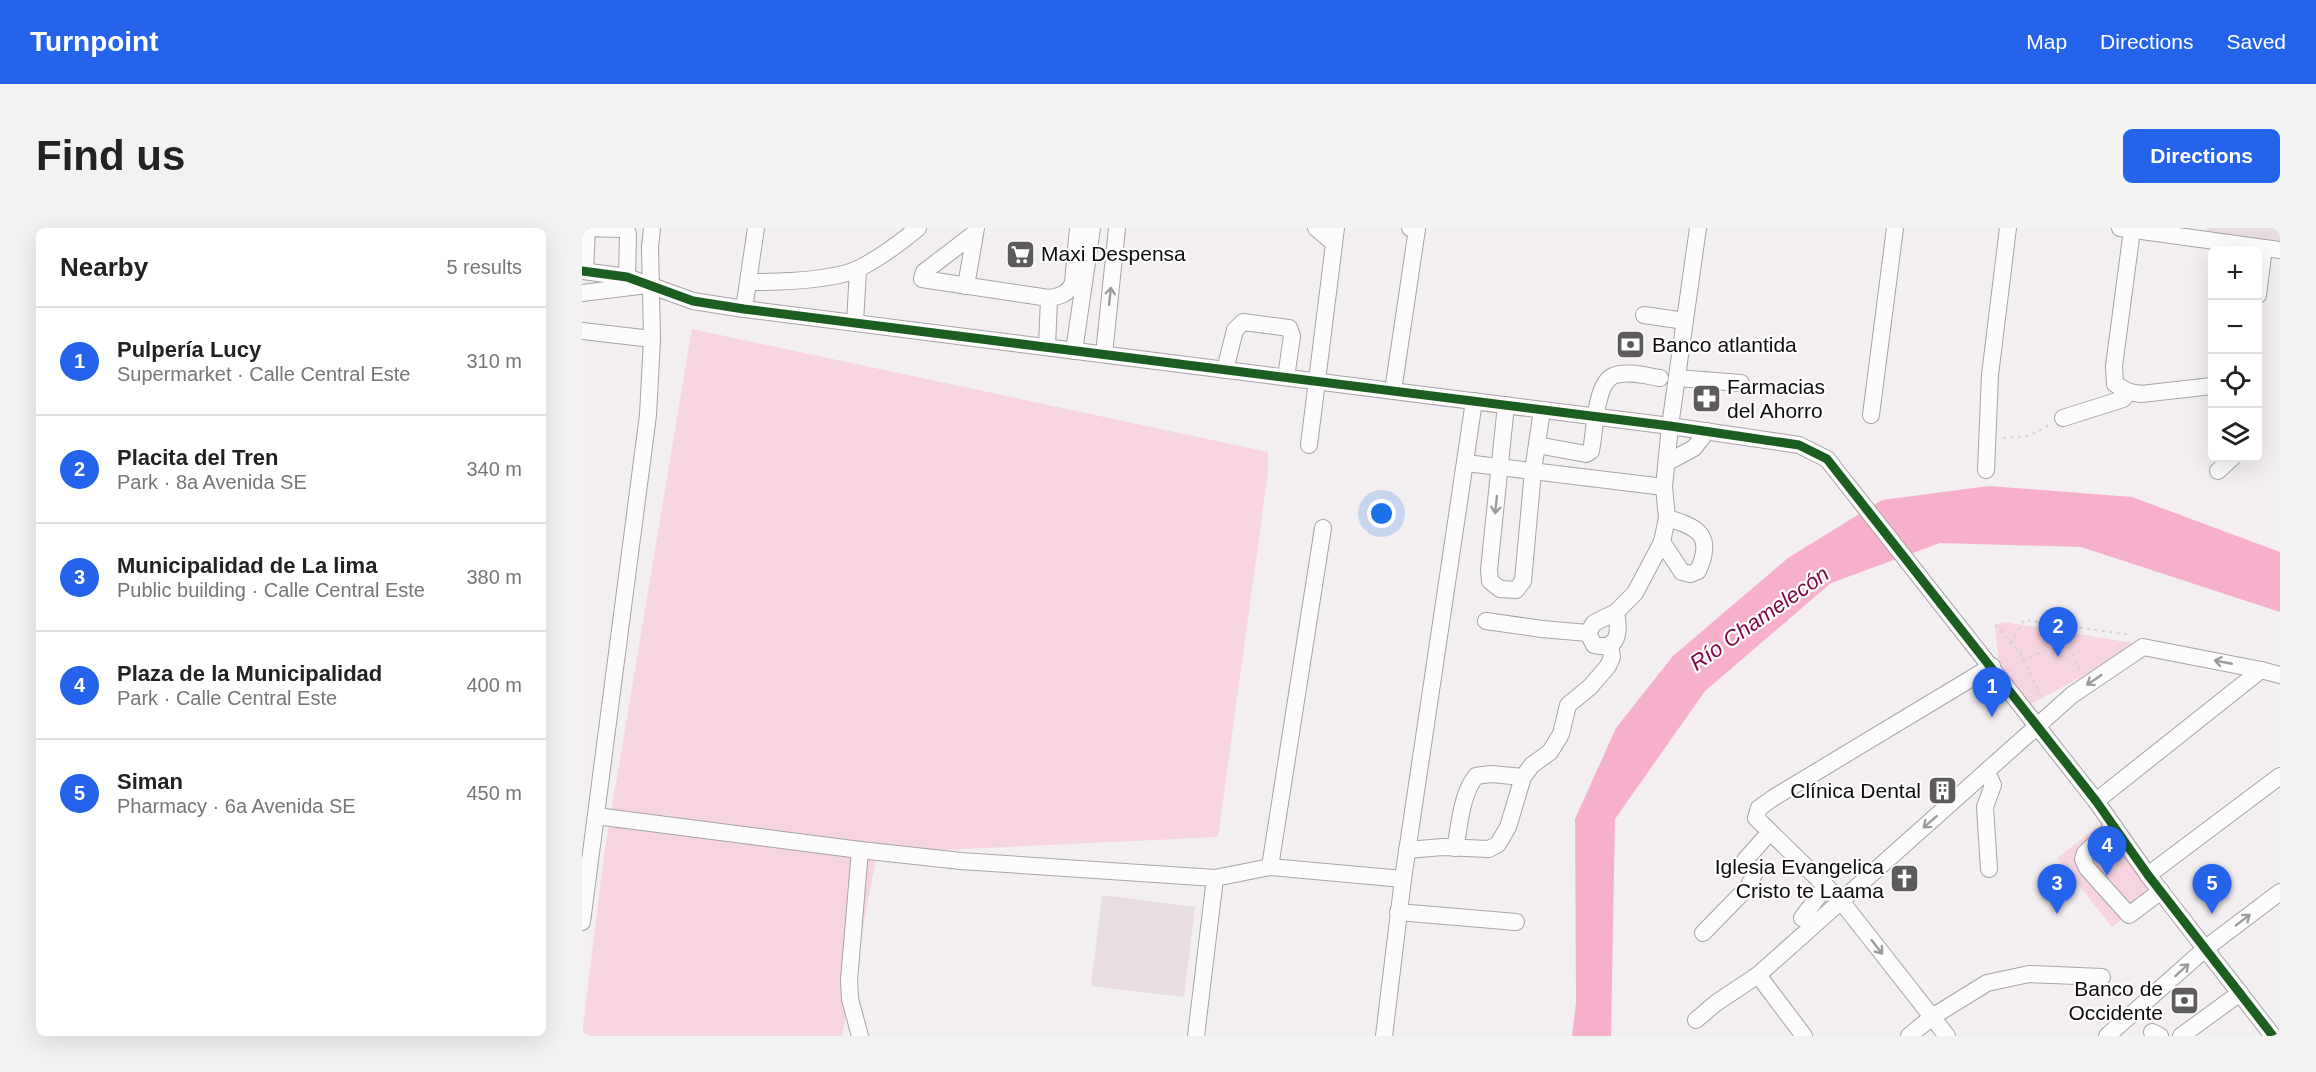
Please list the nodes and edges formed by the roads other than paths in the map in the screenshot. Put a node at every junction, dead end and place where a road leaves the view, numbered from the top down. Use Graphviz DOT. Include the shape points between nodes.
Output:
graph roads {
  1 [pos="652,228"];
  2 [pos="756,228"];
  3 [pos="918,228"];
  4 [pos="1078,228"];
  5 [pos="1092,228"];
  6 [pos="1117,228"];
  7 [pos="1316,228"];
  8 [pos="1410,228"];
  9 [pos="1698,228"];
  10 [pos="1895,228"];
  11 [pos="2008,228"];
  12 [pos="2126,229"];
  13 [pos="976,231"];
  14 [pos="2201,234"];
  15 [pos="1335,236"];
  16 [pos="2272,249"];
  17 [pos="1087,261"];
  18 [pos="1113,265"];
  19 [pos="858,269"];
  20 [pos="583,271"];
  21 [pos="627,277"];
  22 [pos="750,282"];
  23 [pos="2262,282"];
  24 [pos="651,284"];
  25 [pos="966,286"];
  26 [pos="582,294"];
  27 [pos="1050,298"];
  28 [pos="744,309"];
  29 [pos="1644,315"];
  30 [pos="1685,321"];
  31 [pos="855,323"];
  32 [pos="582,331"];
  33 [pos="652,339"];
  34 [pos="1047,347"];
  35 [pos="1074,351"];
  36 [pos="1104,354"];
  37 [pos="1225,370"];
  38 [pos="1286,377"];
  39 [pos="1669,378"];
  40 [pos="1316,381"];
  41 [pos="1741,383"];
  42 [pos="2208,386"];
  43 [pos="1393,391"];
  44 [pos="2129,392"];
  45 [pos="1474,401"];
  46 [pos="1506,405"];
  47 [pos="1542,410"];
  48 [pos="1871,415"];
  49 [pos="1603,418"];
  50 [pos="2063,418"];
  51 [pos="1670,426"];
  52 [pos="1707,431"];
  53 [pos="1309,445"];
  54 [pos="1537,445"];
  55 [pos="1668,462"];
  56 [pos="2228,462"];
  57 [pos="1466,463"];
  58 [pos="1500,467"];
  59 [pos="1986,470"];
  60 [pos="1533,471"];
  61 [pos="2218,471"];
  62 [pos="1664,487"];
  63 [pos="1667,518"];
  64 [pos="1323,528"];
  65 [pos="1662,542"];
  66 [pos="1616,612"];
  67 [pos="1486,621"];
  68 [pos="1588,633"];
  69 [pos="1610,645"];
  70 [pos="1988,662"];
  71 [pos="2260,669"];
  72 [pos="2280,675"];
  73 [pos="2072,695"];
  74 [pos="2026,713"];
  75 [pos="2037,728"];
  76 [pos="1987,772"];
  77 [pos="2280,776"];
  78 [pos="1523,777"];
  79 [pos="2096,801"];
  80 [pos="596,816"];
  81 [pos="2114,826"];
  82 [pos="1770,832"];
  83 [pos="1455,848"];
  84 [pos="860,850"];
  85 [pos="1407,850"];
  86 [pos="1270,867"];
  87 [pos="1989,869"];
  88 [pos="2148,875"];
  89 [pos="1215,878"];
  90 [pos="1402,879"];
  91 [pos="1826,886"];
  92 [pos="2161,891"];
  93 [pos="2280,892"];
  94 [pos="1841,901"];
  95 [pos="1398,912"];
  96 [pos="1802,918"];
  97 [pos="582,922"];
  98 [pos="1516,922"];
  99 [pos="1703,933"];
  100 [pos="2206,948"];
  101 [pos="1758,975"];
  102 [pos="2102,977"];
  103 [pos="2240,993"];
  104 [pos="1932,1017"];
  105 [pos="1696,1020"];
  106 [pos="2115,1034"];
  107 [pos="2274,1034"];
  108 [pos="860,1036"];
  109 [pos="1196,1036"];
  110 [pos="1384,1036"];
  111 [pos="1804,1036"];
  112 [pos="1909,1036"];
  113 [pos="1947,1036"];
  114 [pos="2181,1036"];
  1 -- 24 [label="street"];
  2 -- 22 [label="street"];
  3 -- 19 [label="street"];
  4 -- 27 [label="street" via="1070,291"];
  5 -- 17 [label="street"];
  6 -- 18 [label="street"];
  7 -- 15 [label="street"];
  8 -- 43 [label="street" via="1417,229"];
  9 -- 30 [label="street"];
  10 -- 48 [label="street"];
  11 -- 59 [label="street" via="1990,375"];
  12 -- 14 [label="street"];
  12 -- 44 [label="street" via="2114,366 2115,384"];
  13 -- 25 [label="street"];
  13 -- 25 [label="street" via="922,276 934,282"];
  14 -- 16 [label="street"];
  15 -- 40 [label="street"];
  16 -- 23 [label="street"];
  17 -- 18 [label="street"];
  17 -- 35 [label="street"];
  36 -- 18 [label="street, one-way"];
  19 -- 22 [label="street" via="795,280"];
  19 -- 31 [label="street"];
  20 -- 21 [label="street"];
  20 -- 21 [label="street" via="587,228 621,229 628,235"];
  21 -- 24 [label="street"];
  22 -- 28 [label="street"];
  24 -- 26 [label="street"];
  24 -- 28 [label="street" via="693,300"];
  24 -- 33 [label="street"];
  25 -- 27 [label="street"];
  27 -- 34 [label="street"];
  28 -- 31 [label="street"];
  29 -- 30 [label="street"];
  30 -- 39 [label="street"];
  31 -- 34 [label="street"];
  32 -- 33 [label="street"];
  33 -- 80 [label="street" via="648,415"];
  34 -- 35 [label="street"];
  35 -- 36 [label="street"];
  36 -- 37 [label="street"];
  37 -- 38 [label="street"];
  37 -- 38 [label="street" via="1235,330 1244,322 1289,328 1292,336"];
  38 -- 40 [label="street"];
  39 -- 41 [label="street"];
  39 -- 49 [label="street" via="1615,375 1607,380 1611,390"];
  39 -- 51 [label="street"];
  40 -- 43 [label="street"];
  40 -- 53 [label="street"];
  42 -- 44 [label="street"];
  43 -- 45 [label="street"];
  44 -- 50 [label="street" via="2123,399"];
  45 -- 46 [label="street"];
  45 -- 57 [label="street"];
  46 -- 47 [label="street"];
  46 -- 58 [label="street"];
  47 -- 49 [label="street"];
  47 -- 54 [label="street"];
  49 -- 51 [label="street"];
  49 -- 54 [label="street" via="1591,451 1586,454"];
  51 -- 52 [label="street"];
  51 -- 55 [label="street"];
  52 -- 55 [label="street" via="1694,448"];
  52 -- 70 [label="street" via="1799,445 1827,459"];
  54 -- 60 [label="street"];
  55 -- 62 [label="street"];
  56 -- 61 [label="street"];
  57 -- 58 [label="street"];
  57 -- 85 [label="street"];
  58 -- 60 [label="street"];
  58 -- 60 [label="street, one-way" via="1489,570 1490,581 1500,589 1516,590 1523,580"];
  60 -- 62 [label="street"];
  62 -- 63 [label="street"];
  63 -- 65 [label="street"];
  63 -- 65 [label="street" via="1690,525 1701,536 1706,546 1698,571 1682,572"];
  64 -- 86 [label="street"];
  65 -- 66 [label="street" via="1635,593"];
  66 -- 68 [label="street" via="1594,623"];
  66 -- 69 [label="street" via="1618,632"];
  67 -- 68 [label="street"];
  68 -- 69 [label="street" via="1594,645"];
  69 -- 78 [label="street" via="1612,657 1608,666 1568,705 1561,734 1551,752"];
  70 -- 74 [label="street"];
  70 -- 82 [label="street" via="1759,808 1756,818"];
  71 -- 72 [label="street"];
  71 -- 73 [label="street, one-way" via="2143,647"];
  71 -- 79 [label="street"];
  73 -- 74 [label="street"];
  73 -- 75 [label="street"];
  74 -- 75 [label="street"];
  75 -- 76 [label="street"];
  75 -- 79 [label="street"];
  76 -- 87 [label="street" via="1993,785 1985,807"];
  76 -- 94 [label="street, one-way"];
  77 -- 88 [label="street"];
  78 -- 83 [label="street" via="1508,827 1498,844 1489,849"];
  78 -- 83 [label="street" via="1476,776 1465,800"];
  79 -- 81 [label="street"];
  80 -- 84 [label="street"];
  80 -- 97 [label="street"];
  81 -- 88 [label="street"];
  81 -- 92 [label="street" via="2085,853 2087,868 2129,915"];
  82 -- 91 [label="street"];
  82 -- 99 [label="street" via="1746,857 1745,863 1754,874 1749,886"];
  83 -- 85 [label="street"];
  84 -- 89 [label="street" via="961,861"];
  84 -- 108 [label="street" via="849,980"];
  85 -- 90 [label="street"];
  86 -- 89 [label="street"];
  86 -- 90 [label="street"];
  88 -- 92 [label="street"];
  89 -- 109 [label="street"];
  90 -- 95 [label="street"];
  91 -- 94 [label="street"];
  91 -- 96 [label="street"];
  92 -- 100 [label="street"];
  100 -- 93 [label="street, one-way"];
  94 -- 101 [label="street"];
  94 -- 104 [label="street, one-way"];
  95 -- 98 [label="street"];
  95 -- 110 [label="street"];
  100 -- 103 [label="street"];
  106 -- 100 [label="street, one-way"];
  101 -- 105 [label="street"];
  101 -- 111 [label="street"];
  102 -- 104 [label="street" via="2029,974 1987,983"];
  103 -- 107 [label="street"];
  103 -- 114 [label="street"];
  104 -- 112 [label="street"];
  104 -- 113 [label="street"];
}
